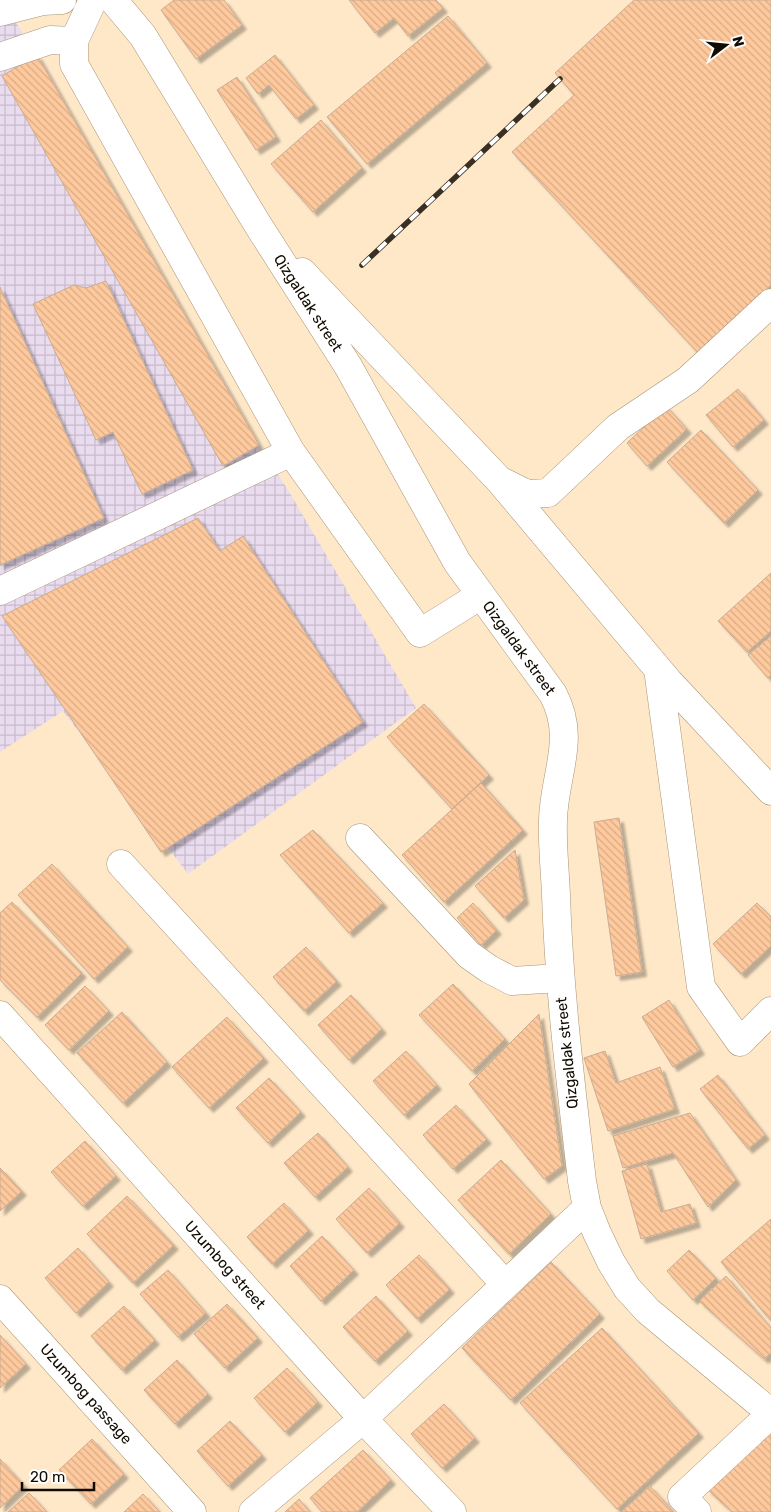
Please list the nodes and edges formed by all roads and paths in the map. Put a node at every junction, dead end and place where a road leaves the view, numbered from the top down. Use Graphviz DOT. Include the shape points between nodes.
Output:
graph roads {
  1 [pos="62,0"];
  2 [pos="93,0"];
  3 [pos="113,0"];
  4 [pos="0,12"];
  5 [pos="74,42"];
  6 [pos="0,57"];
  7 [pos="258,225"];
  8 [pos="771,303"];
  9 [pos="291,452"];
  10 [pos="499,480"];
  11 [pos="0,591"];
  12 [pos="481,595"];
  13 [pos="658,669"];
  14 [pos="771,791"];
  15 [pos="360,838"];
  16 [pos="121,864"];
  17 [pos="559,978"];
  18 [pos="771,1011"];
  19 [pos="0,1016"];
  20 [pos="587,1208"];
  21 [pos="505,1284"];
  22 [pos="0,1299"];
  23 [pos="771,1413"];
  24 [pos="363,1419"];
  25 [pos="192,1512"];
  26 [pos="253,1512"];
  27 [pos="452,1512"];
  28 [pos="697,1512"];
  1 -- 4 [label="street" via="43,1"];
  2 -- 5 [label="street"];
  3 -- 7 [label="street, Qizgaldak street" via="143,36"];
  5 -- 6 [label="street" via="50,40"];
  5 -- 9 [label="street" via="74,64"];
  7 -- 10 [label="street"];
  7 -- 12 [label="street, Qizgaldak street" via="348,366 458,562"];
  8 -- 10 [label="street" via="688,380 618,427 548,493 527,494"];
  9 -- 11 [label="street"];
  9 -- 12 [label="street" via="420,633"];
  10 -- 13 [label="street"];
  12 -- 17 [label="street, Qizgaldak street" via="553,694 563,719 564,744 553,818"];
  13 -- 14 [label="street"];
  13 -- 18 [label="street" via="701,987 740,1042"];
  15 -- 17 [label="street" via="470,955 489,969 512,981"];
  16 -- 21 [label="street"];
  17 -- 20 [label="street, Qizgaldak street"];
  19 -- 24 [label="street, Uzumbog street"];
  20 -- 21 [label="street"];
  20 -- 23 [label="street, Qizgaldak street" via="611,1262 638,1300"];
  21 -- 24 [label="street"];
  22 -- 25 [label="street, Uzumbog passage"];
  23 -- 28 [label="street" via="682,1497"];
  24 -- 26 [label="street"];
  24 -- 27 [label="street, Uzumbog street"];
}
